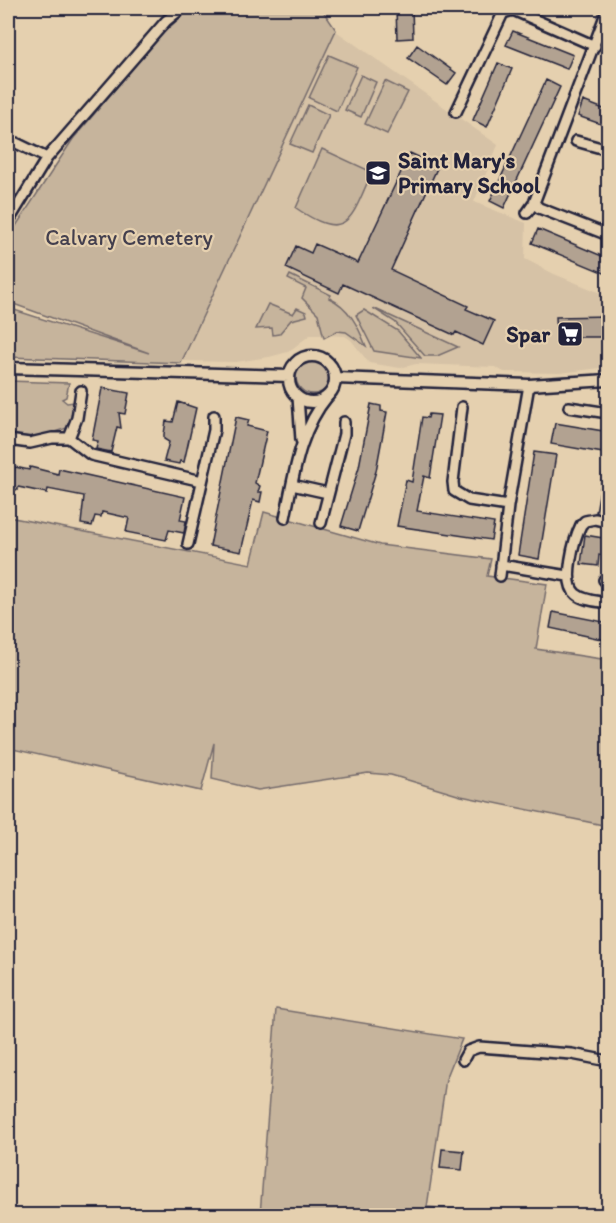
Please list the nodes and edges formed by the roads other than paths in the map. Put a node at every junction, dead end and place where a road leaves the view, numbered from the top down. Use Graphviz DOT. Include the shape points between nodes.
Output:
graph roads {
  1 [pos="182,8"];
  2 [pos="608,8"];
  3 [pos="594,46"];
  4 [pos="456,112"];
  5 [pos="8,139"];
  6 [pos="576,141"];
  7 [pos="609,150"];
  8 [pos="47,158"];
  9 [pos="534,203"];
  10 [pos="526,213"];
  11 [pos="8,222"];
  12 [pos="609,235"];
  13 [pos="8,368"];
  14 [pos="289,376"];
  15 [pos="335,378"];
  16 [pos="609,380"];
  17 [pos="529,385"];
  18 [pos="81,391"];
  19 [pos="328,396"];
  20 [pos="298,397"];
  21 [pos="462,407"];
  22 [pos="569,407"];
  23 [pos="609,413"];
  24 [pos="214,417"];
  25 [pos="344,422"];
  26 [pos="69,438"];
  27 [pos="8,440"];
  28 [pos="301,443"];
  29 [pos="202,481"];
  30 [pos="291,486"];
  31 [pos="328,493"];
  32 [pos="508,506"];
  33 [pos="285,518"];
  34 [pos="609,522"];
  35 [pos="321,523"];
  36 [pos="188,544"];
  37 [pos="501,565"];
  38 [pos="500,576"];
  39 [pos="568,576"];
  40 [pos="609,603"];
  41 [pos="463,1060"];
  42 [pos="609,1061"];
  1 -- 8 [label="street" via="166,21"];
  2 -- 3 [label="street"];
  3 -- 4 [label="street" via="513,10 503,13"];
  3 -- 9 [label="street"];
  5 -- 8 [label="street"];
  6 -- 7 [label="street"];
  8 -- 11 [label="street"];
  9 -- 10 [label="street"];
  9 -- 12 [label="street"];
  13 -- 14 [label="street"];
  14 -- 15 [label="street" via="295,363 314,356 331,366"];
  14 -- 20 [label="street"];
  15 -- 17 [label="street"];
  15 -- 19 [label="street"];
  16 -- 17 [label="street"];
  17 -- 32 [label="street"];
  18 -- 26 [label="street"];
  19 -- 20 [label="street" via="313,402"];
  19 -- 28 [label="street" via="312,416"];
  20 -- 28 [label="street"];
  21 -- 32 [label="street" via="454,491 469,500"];
  22 -- 23 [label="street"];
  24 -- 29 [label="street"];
  25 -- 31 [label="street"];
  26 -- 27 [label="street" via="30,443"];
  26 -- 29 [label="street" via="91,455"];
  28 -- 30 [label="street"];
  29 -- 36 [label="street"];
  30 -- 31 [label="street"];
  30 -- 33 [label="street"];
  31 -- 35 [label="street"];
  32 -- 37 [label="street"];
  34 -- 39 [label="street" via="595,519 581,525"];
  37 -- 38 [label="street"];
  37 -- 39 [label="street"];
  39 -- 40 [label="street" via="573,593"];
  41 -- 42 [label="street" via="468,1051 479,1047"];
}
